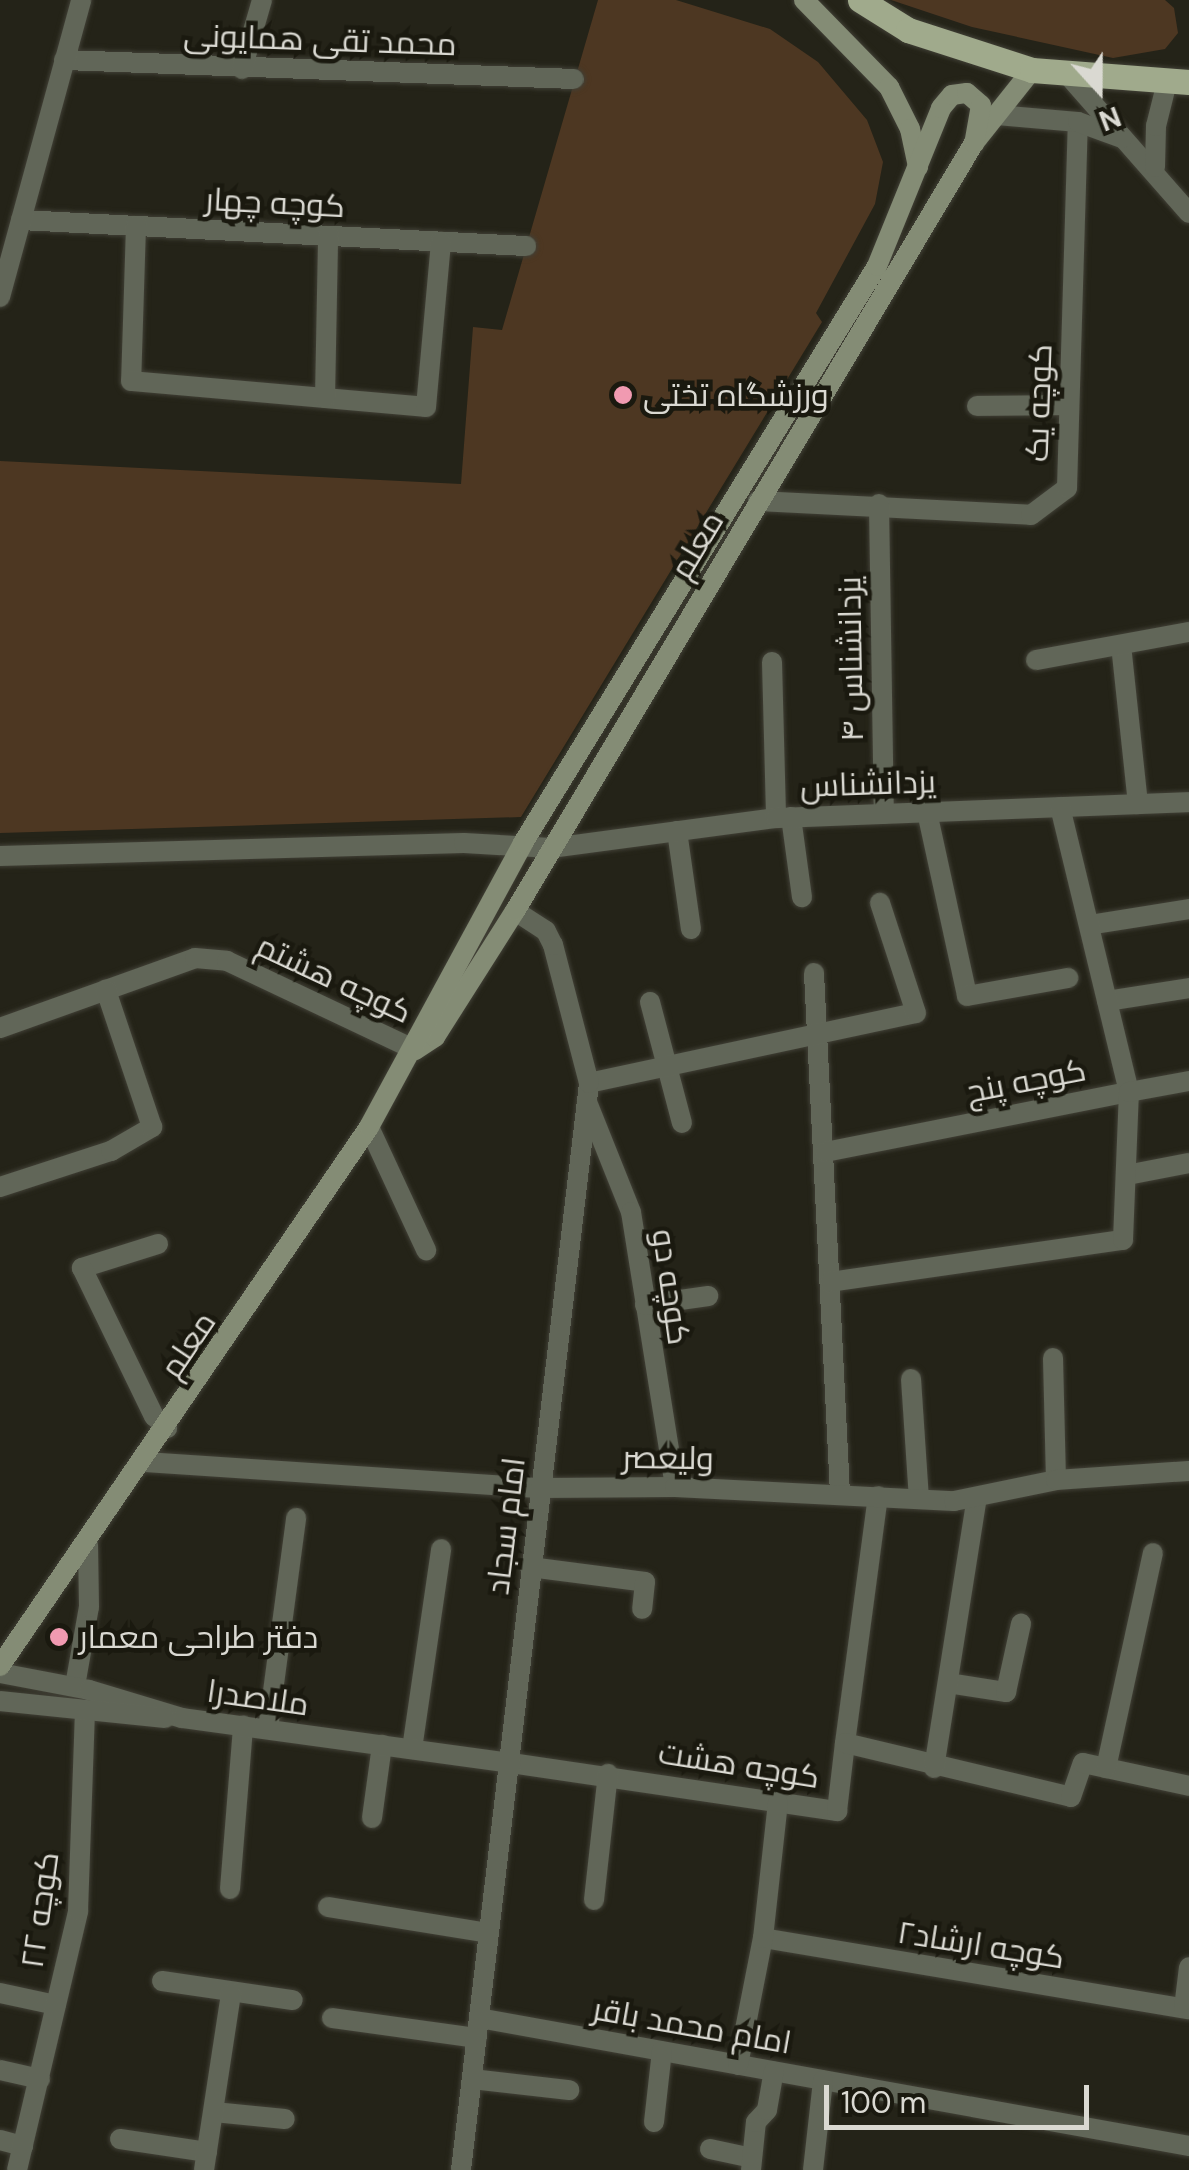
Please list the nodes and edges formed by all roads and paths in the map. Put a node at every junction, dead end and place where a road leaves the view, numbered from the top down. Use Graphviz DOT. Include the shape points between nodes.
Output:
graph roads {
  1 [pos="80,0"];
  2 [pos="262,0"];
  3 [pos="804,0"];
  4 [pos="859,3"];
  5 [pos="64,60"];
  6 [pos="1189,60"];
  7 [pos="242,69"];
  8 [pos="1032,70"];
  9 [pos="1066,73"];
  10 [pos="574,79"];
  11 [pos="1178,82"];
  12 [pos="996,114"];
  13 [pos="1078,122"];
  14 [pos="1126,139"];
  15 [pos="974,144"];
  16 [pos="1155,166"];
  17 [pos="918,172"];
  18 [pos="1189,213"];
  19 [pos="21,220"];
  20 [pos="136,226"];
  21 [pos="328,236"];
  22 [pos="441,242"];
  23 [pos="526,246"];
  24 [pos="0,296"];
  25 [pos="325,398"];
  26 [pos="1069,405"];
  27 [pos="976,406"];
  28 [pos="758,501"];
  29 [pos="879,504"];
  30 [pos="1189,632"];
  31 [pos="1122,644"];
  32 [pos="1036,660"];
  33 [pos="772,662"];
  34 [pos="1189,802"];
  35 [pos="1138,804"];
  36 [pos="1060,807"];
  37 [pos="927,812"];
  38 [pos="884,814"];
  39 [pos="783,817"];
  40 [pos="677,832"];
  41 [pos="523,843"];
  42 [pos="551,848"];
  43 [pos="0,856"];
  44 [pos="802,898"];
  45 [pos="880,904"];
  46 [pos="1189,909"];
  47 [pos="514,911"];
  48 [pos="1089,925"];
  49 [pos="691,929"];
  50 [pos="814,973"];
  51 [pos="1068,978"];
  52 [pos="1189,988"];
  53 [pos="106,990"];
  54 [pos="1107,1001"];
  55 [pos="650,1002"];
  56 [pos="0,1028"];
  57 [pos="818,1032"];
  58 [pos="415,1050"];
  59 [pos="665,1065"];
  60 [pos="1189,1081"];
  61 [pos="1129,1092"];
  62 [pos="588,1093"];
  63 [pos="682,1123"];
  64 [pos="369,1127"];
  65 [pos="825,1152"];
  66 [pos="1189,1163"];
  67 [pos="1127,1175"];
  68 [pos="0,1187"];
  69 [pos="158,1244"];
  70 [pos="426,1250"];
  71 [pos="830,1282"];
  72 [pos="708,1296"];
  73 [pos="645,1305"];
  74 [pos="1053,1358"];
  75 [pos="911,1379"];
  76 [pos="168,1428"];
  77 [pos="144,1462"];
  78 [pos="1189,1471"];
  79 [pos="1056,1480"];
  80 [pos="675,1486"];
  81 [pos="541,1488"];
  82 [pos="840,1493"];
  83 [pos="878,1496"];
  84 [pos="919,1498"];
  85 [pos="977,1498"];
  86 [pos="296,1518"];
  87 [pos="88,1545"];
  88 [pos="442,1550"];
  89 [pos="1152,1553"];
  90 [pos="530,1567"];
  91 [pos="642,1609"];
  92 [pos="1021,1624"];
  93 [pos="0,1670"];
  94 [pos="948,1683"];
  95 [pos="75,1686"];
  96 [pos="0,1701"];
  97 [pos="86,1714"];
  98 [pos="182,1718"];
  99 [pos="243,1726"];
  100 [pos="268,1729"];
  101 [pos="845,1743"];
  102 [pos="382,1745"];
  103 [pos="412,1749"];
  104 [pos="511,1762"];
  105 [pos="934,1768"];
  106 [pos="1106,1768"];
  107 [pos="608,1774"];
  108 [pos="1189,1786"];
  109 [pos="778,1802"];
  110 [pos="372,1818"];
  111 [pos="230,1889"];
  112 [pos="594,1900"];
  113 [pos="328,1907"];
  114 [pos="488,1933"];
  115 [pos="763,1938"];
  116 [pos="1189,1967"];
  117 [pos="162,1981"];
  118 [pos="231,1993"];
  119 [pos="0,1994"];
  120 [pos="293,2000"];
  121 [pos="56,2004"];
  122 [pos="1187,2009"];
  123 [pos="332,2018"];
  124 [pos="478,2028"];
  125 [pos="662,2051"];
  126 [pos="738,2065"];
  127 [pos="0,2070"];
  128 [pos="774,2072"];
  129 [pos="40,2079"];
  130 [pos="472,2079"];
  131 [pos="823,2081"];
  132 [pos="569,2090"];
  133 [pos="214,2112"];
  134 [pos="285,2119"];
  135 [pos="654,2122"];
  136 [pos="120,2139"];
  137 [pos="0,2140"];
  138 [pos="23,2146"];
  139 [pos="1189,2146"];
  140 [pos="710,2149"];
  141 [pos="205,2161"];
  142 [pos="752,2164"];
  143 [pos="17,2170"];
  144 [pos="461,2170"];
  145 [pos="813,2170"];
  1 -- 5 [label="street"];
  2 -- 7 [label="street"];
  3 -- 17 [label="main road" via="889,87 910,130"];
  4 -- 8 [label="main road" via="908,30"];
  5 -- 7 [label="street, محمد تقی همایونی"];
  5 -- 19 [label="street"];
  6 -- 11 [label="main road"];
  7 -- 10 [label="street, محمد تقی همایونی"];
  8 -- 9 [label="main road"];
  8 -- 12 [label="main road, معلم"];
  9 -- 11 [label="main road"];
  9 -- 14 [label="street"];
  11 -- 16 [label="street" via="1156,126"];
  12 -- 13 [label="street"];
  12 -- 15 [label="main road, معلم"];
  13 -- 14 [label="street"];
  13 -- 26 [label="street, کوچه یک"];
  14 -- 16 [label="street"];
  15 -- 17 [label="main road, معلم" via="980,104 967,93 952,95"];
  15 -- 28 [label="main road, معلم"];
  16 -- 18 [label="street"];
  17 -- 41 [label="main road, معلم" via="877,266"];
  19 -- 20 [label="street, کوچه چهار"];
  19 -- 24 [label="street"];
  20 -- 21 [label="street, کوچه چهار"];
  20 -- 25 [label="street" via="132,381"];
  21 -- 22 [label="street, کوچه چهار"];
  21 -- 25 [label="street"];
  22 -- 23 [label="street, کوچه چهار"];
  22 -- 25 [label="street" via="426,407"];
  26 -- 27 [label="street"];
  26 -- 29 [label="street, کوچه یک" via="1067,488 1031,515"];
  28 -- 29 [label="street, کوچه یک"];
  28 -- 42 [label="main road, معلم"];
  29 -- 38 [label="street, یزدانشناس ۴"];
  30 -- 31 [label="street"];
  31 -- 32 [label="street"];
  31 -- 35 [label="street"];
  33 -- 39 [label="street"];
  34 -- 35 [label="street, یزدانشناس"];
  35 -- 36 [label="street, یزدانشناس"];
  36 -- 37 [label="street, یزدانشناس"];
  36 -- 48 [label="street, کوچه پنج"];
  37 -- 38 [label="street, یزدانشناس"];
  37 -- 51 [label="street" via="967,996"];
  38 -- 39 [label="street, یزدانشناس"];
  39 -- 40 [label="street, یزدانشناس"];
  39 -- 44 [label="street"];
  40 -- 42 [label="street, یزدانشناس"];
  40 -- 49 [label="street"];
  41 -- 42 [label="street, یزدانشناس"];
  41 -- 43 [label="street"];
  41 -- 58 [label="main road, معلم" via="420,1026"];
  42 -- 47 [label="main road, معلم"];
  45 -- 57 [label="street" via="916,1013"];
  46 -- 48 [label="street"];
  47 -- 58 [label="main road, معلم" via="435,1037"];
  47 -- 62 [label="street, امام سجاد" via="546,931 553,945"];
  48 -- 54 [label="street, کوچه پنج"];
  50 -- 57 [label="street"];
  52 -- 54 [label="street"];
  53 -- 56 [label="street, کوچه هشتم"];
  53 -- 58 [label="street, کوچه هشتم" via="195,958 227,961"];
  53 -- 68 [label="street" via="152,1128 112,1151"];
  54 -- 61 [label="street, کوچه پنج"];
  55 -- 59 [label="street"];
  57 -- 59 [label="street"];
  57 -- 65 [label="street"];
  58 -- 64 [label="main road, معلم"];
  59 -- 62 [label="street"];
  59 -- 63 [label="street"];
  60 -- 61 [label="street"];
  61 -- 65 [label="street, کوچه پنج"];
  61 -- 67 [label="street"];
  62 -- 73 [label="street, کوچه دو" via="630,1212"];
  62 -- 81 [label="street, امام سجاد"];
  64 -- 70 [label="street"];
  64 -- 76 [label="main road, معلم"];
  65 -- 71 [label="street"];
  66 -- 67 [label="street"];
  67 -- 71 [label="street" via="1123,1240"];
  69 -- 76 [label="street" via="82,1268 154,1416"];
  71 -- 82 [label="street"];
  72 -- 73 [label="street"];
  73 -- 80 [label="street, کوچه دو"];
  74 -- 79 [label="street"];
  75 -- 84 [label="street"];
  76 -- 77 [label="main road, معلم"];
  77 -- 81 [label="street, ولیعصر"];
  77 -- 87 [label="main road, معلم"];
  78 -- 79 [label="street, ولیعصر"];
  79 -- 85 [label="street, ولیعصر"];
  80 -- 81 [label="street, ولیعصر"];
  80 -- 82 [label="street, ولیعصر"];
  81 -- 90 [label="street, امام سجاد"];
  82 -- 83 [label="street, ولیعصر"];
  83 -- 84 [label="street, ولیعصر"];
  83 -- 101 [label="street"];
  84 -- 85 [label="street, ولیعصر"];
  85 -- 94 [label="street"];
  86 -- 100 [label="street"];
  87 -- 93 [label="main road, معلم"];
  87 -- 95 [label="street" via="89,1607"];
  88 -- 103 [label="street"];
  89 -- 106 [label="street"];
  90 -- 91 [label="street" via="645,1582"];
  90 -- 104 [label="street, امام سجاد"];
  92 -- 94 [label="street" via="1006,1692"];
  93 -- 95 [label="street, ملاصدرا"];
  94 -- 105 [label="street"];
  95 -- 98 [label="street, ملاصدرا"];
  96 -- 97 [label="street"];
  97 -- 98 [label="street"];
  97 -- 121 [label="street, کوچه ۲۲" via="78,1911"];
  98 -- 99 [label="street, ملاصدرا"];
  99 -- 100 [label="street, ملاصدرا"];
  99 -- 111 [label="street"];
  100 -- 102 [label="street, ملاصدرا"];
  101 -- 105 [label="street, کوچه هشت"];
  101 -- 109 [label="street, کوچه هشت" via="837,1811"];
  102 -- 103 [label="street, ملاصدرا"];
  102 -- 110 [label="street"];
  103 -- 104 [label="street, ملاصدرا"];
  104 -- 107 [label="street, کوچه هشت"];
  104 -- 114 [label="street, امام سجاد"];
  105 -- 106 [label="street, کوچه هشت" via="1071,1798 1082,1763"];
  106 -- 108 [label="street"];
  107 -- 109 [label="street, کوچه هشت"];
  107 -- 112 [label="street"];
  109 -- 115 [label="street"];
  113 -- 114 [label="street"];
  114 -- 124 [label="street, امام سجاد"];
  115 -- 122 [label="street, کوچه ارشاد۲"];
  115 -- 126 [label="street"];
  116 -- 122 [label="street"];
  117 -- 118 [label="street"];
  118 -- 120 [label="street"];
  118 -- 133 [label="street"];
  119 -- 121 [label="street"];
  121 -- 129 [label="street, کوچه ۲۲"];
  123 -- 124 [label="street"];
  124 -- 125 [label="street, امام محمد باقر"];
  124 -- 130 [label="street, امام سجاد"];
  125 -- 126 [label="street, امام محمد باقر"];
  125 -- 135 [label="street"];
  126 -- 128 [label="street, امام محمد باقر"];
  127 -- 129 [label="street"];
  128 -- 131 [label="street, امام محمد باقر"];
  128 -- 142 [label="street" via="767,2110 756,2122"];
  129 -- 138 [label="street, کوچه ۲۲"];
  130 -- 132 [label="street"];
  130 -- 144 [label="street, امام سجاد"];
  131 -- 139 [label="street, امام محمد باقر"];
  131 -- 145 [label="street"];
  133 -- 134 [label="street"];
  133 -- 141 [label="street"];
  136 -- 141 [label="street"];
  137 -- 138 [label="street"];
  138 -- 143 [label="street, کوچه ۲۲"];
  140 -- 142 [label="street"];
}
